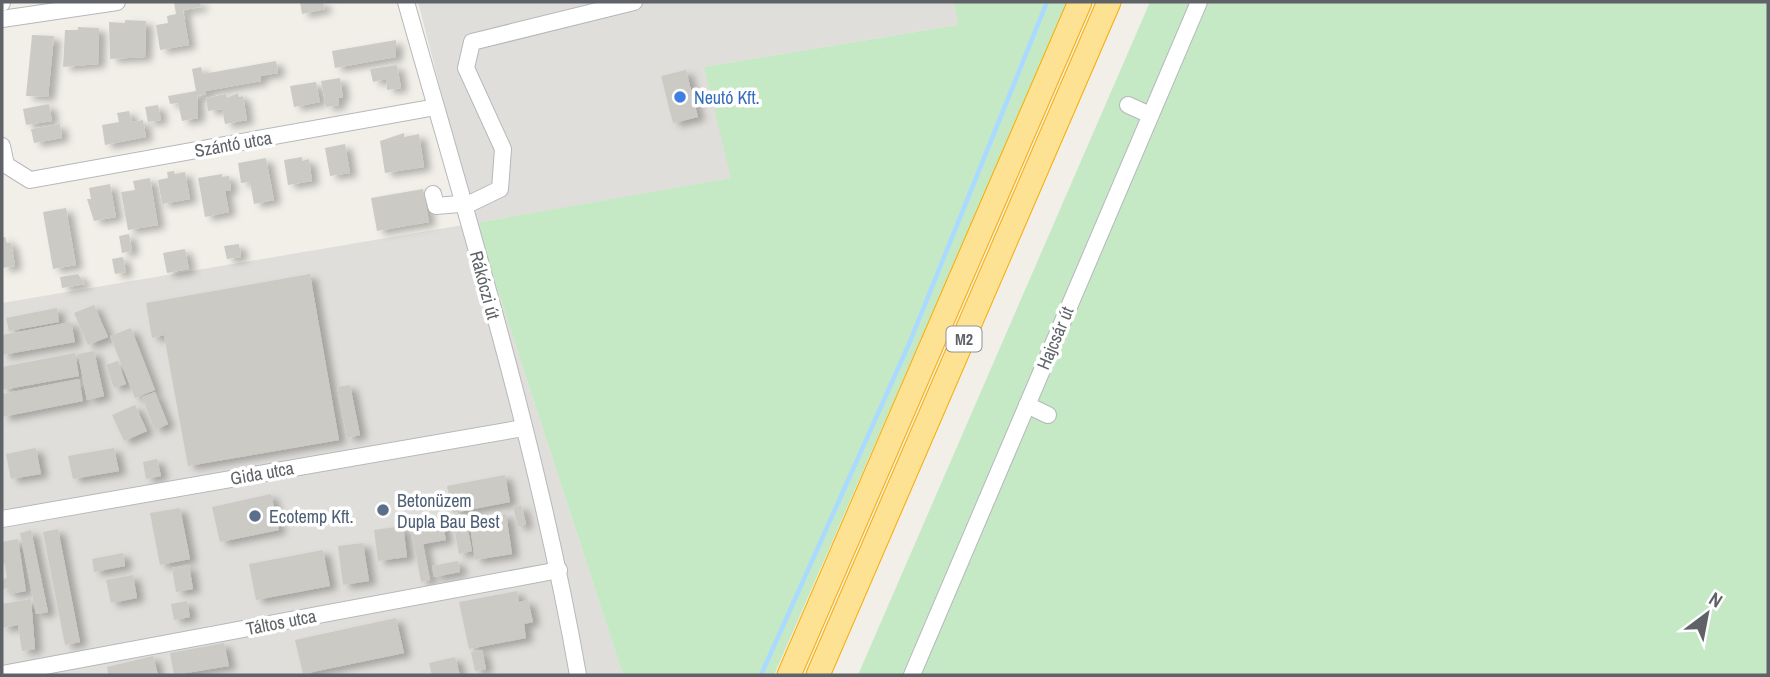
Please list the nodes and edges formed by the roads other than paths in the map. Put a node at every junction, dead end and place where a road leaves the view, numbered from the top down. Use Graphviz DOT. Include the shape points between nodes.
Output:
graph roads {
  1 [pos="117,2"];
  2 [pos="406,2"];
  3 [pos="634,2"];
  4 [pos="1080,2"];
  5 [pos="1109,2"];
  6 [pos="1199,2"];
  7 [pos="2,19"];
  8 [pos="1128,105"];
  9 [pos="436,107"];
  10 [pos="1150,114"];
  11 [pos="2,146"];
  12 [pos="433,194"];
  13 [pos="464,204"];
  14 [pos="1027,405"];
  15 [pos="1048,415"];
  16 [pos="523,428"];
  17 [pos="2,519"];
  18 [pos="559,570"];
  19 [pos="2,674"];
  20 [pos="578,675"];
  21 [pos="789,675"];
  22 [pos="818,675"];
  23 [pos="912,675"];
  1 -- 7 [label="street"];
  2 -- 9 [label="street, Rákóczi út"];
  3 -- 13 [label="street" via="472,42 466,68 503,149 499,189"];
  4 -- 21 [label="highway, M2"];
  5 -- 22 [label="highway, M2"];
  6 -- 10 [label="street, Hajcsár út"];
  8 -- 10 [label="street"];
  9 -- 11 [label="street, Szántó utca" via="30,180 6,165"];
  9 -- 13 [label="street, Rákóczi út"];
  10 -- 14 [label="street, Hajcsár út"];
  12 -- 13 [label="street" via="436,206"];
  13 -- 16 [label="street, Rákóczi út"];
  14 -- 15 [label="street"];
  14 -- 23 [label="street, Hajcsár út"];
  16 -- 17 [label="street, Gida utca"];
  16 -- 18 [label="street, Rákóczi út"];
  18 -- 19 [label="street, Táltos utca"];
  18 -- 20 [label="street, Rákóczi út"];
}
